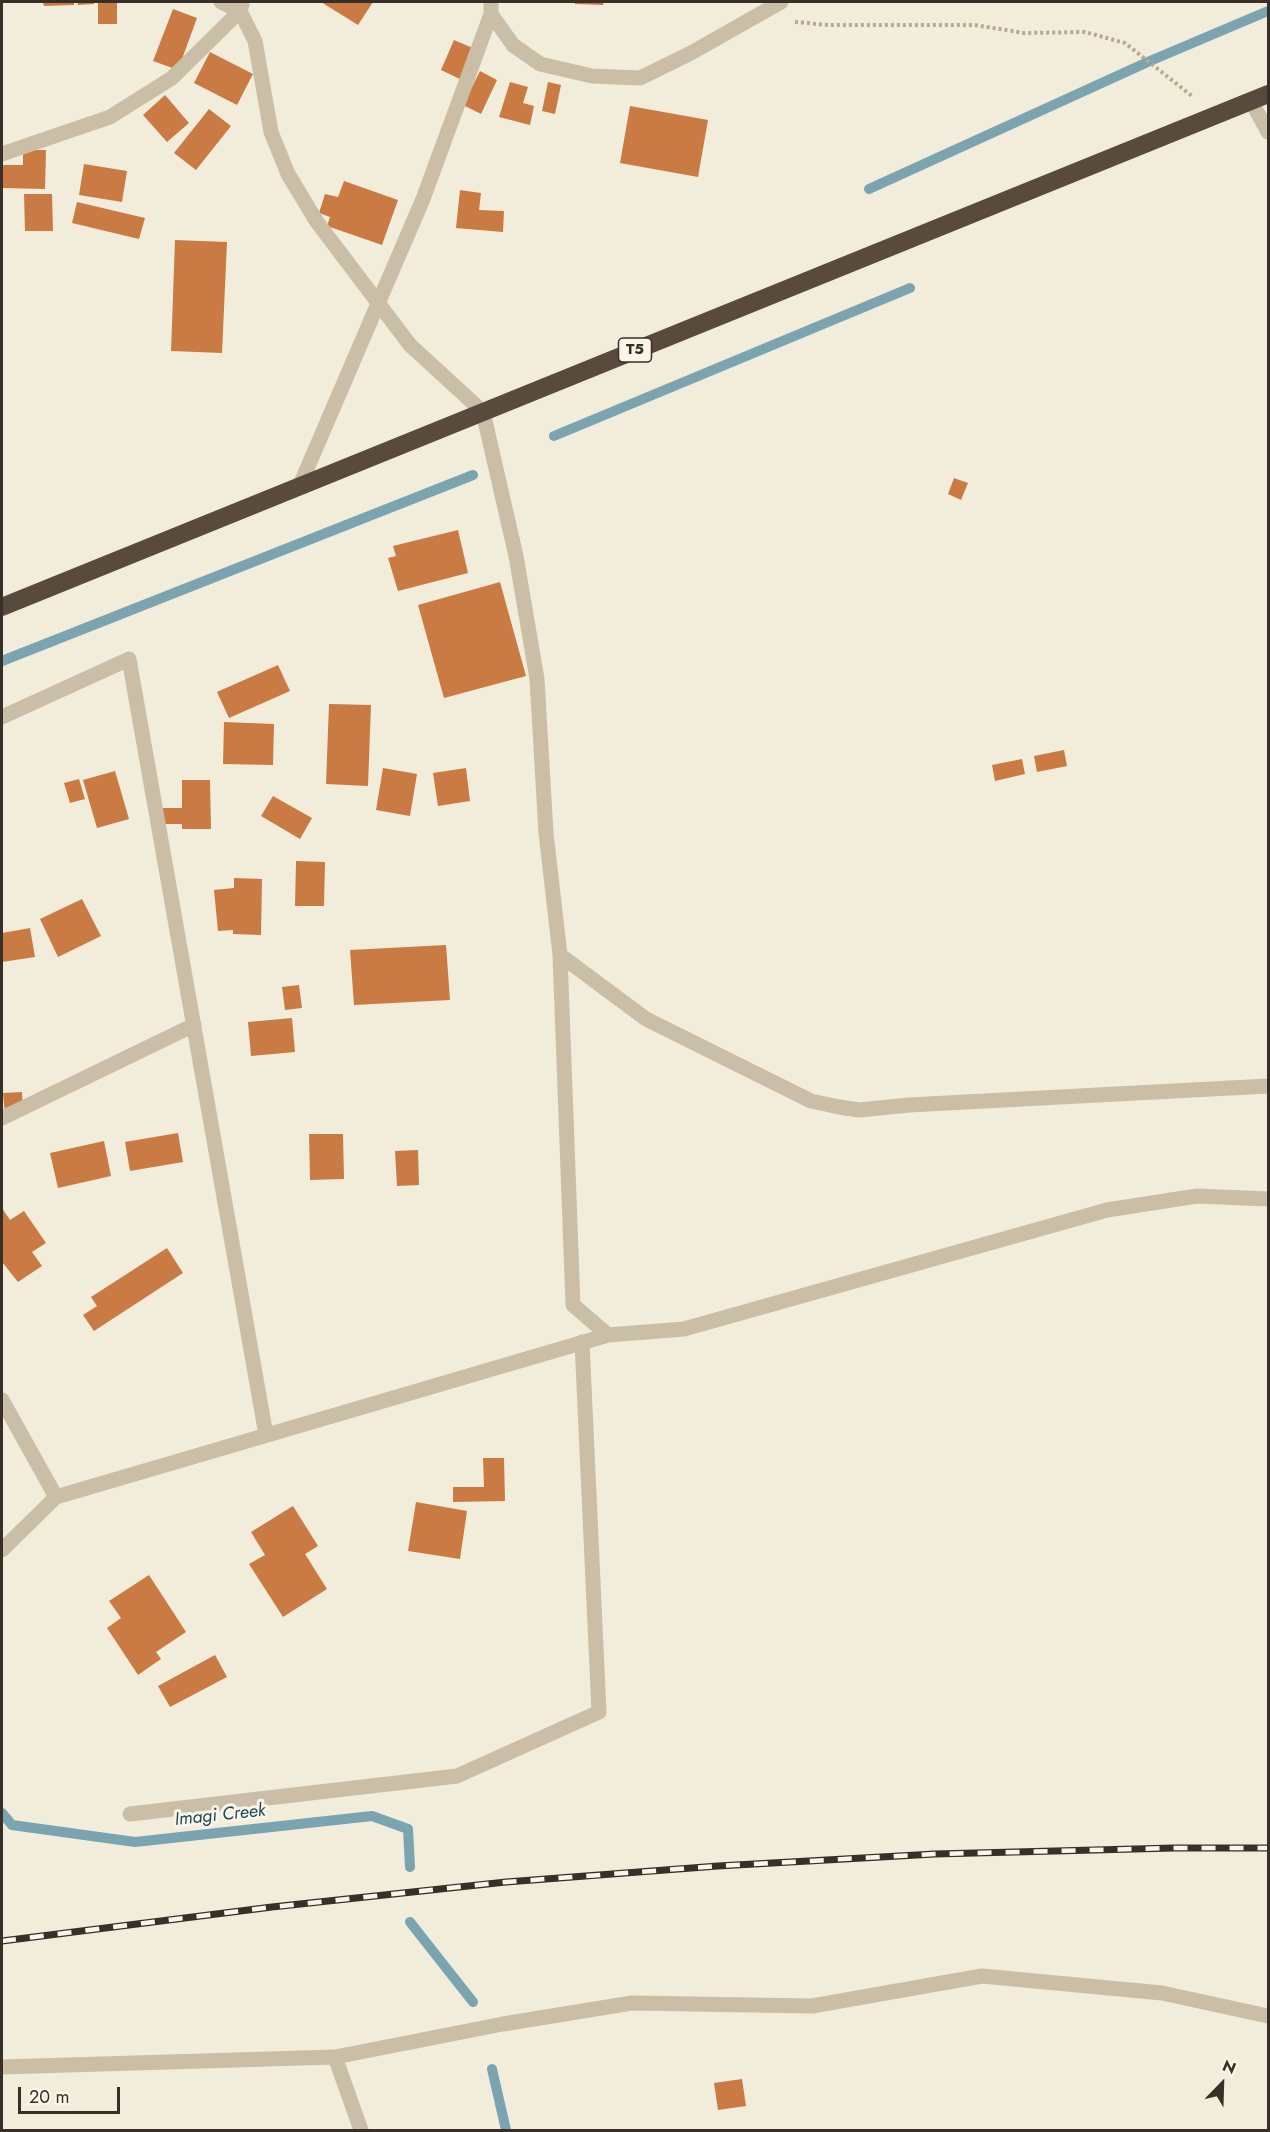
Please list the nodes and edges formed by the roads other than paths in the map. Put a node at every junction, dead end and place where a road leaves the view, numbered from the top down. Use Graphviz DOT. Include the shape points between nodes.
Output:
graph roads {
  1 [pos="221,2"];
  2 [pos="781,2"];
  3 [pos="241,6"];
  4 [pos="491,8"];
  5 [pos="1269,94"];
  6 [pos="1251,101"];
  7 [pos="1269,132"];
  8 [pos="2,154"];
  9 [pos="379,302"];
  10 [pos="483,412"];
  11 [pos="300,485"];
  12 [pos="2,607"];
  13 [pos="2,717"];
  14 [pos="560,955"];
  15 [pos="194,1025"];
  16 [pos="1269,1086"];
  17 [pos="2,1118"];
  18 [pos="1269,1199"];
  19 [pos="608,1335"];
  20 [pos="582,1342"];
  21 [pos="2,1400"];
  22 [pos="266,1435"];
  23 [pos="56,1497"];
  24 [pos="2,1550"];
  25 [pos="130,1814"];
  26 [pos="1269,2016"];
  27 [pos="335,2057"];
  28 [pos="2,2067"];
  29 [pos="361,2130"];
  1 -- 3 [label="street"];
  2 -- 4 [label="street" via="691,54 640,78 592,76 540,64 513,45"];
  3 -- 8 [label="street" via="172,78 110,117"];
  3 -- 9 [label="street" via="255,41 271,132 288,174 317,222"];
  4 -- 9 [label="street" via="423,199"];
  5 -- 6 [label="highway, T5"];
  6 -- 7 [label="street"];
  6 -- 10 [label="highway, T5"];
  9 -- 10 [label="street" via="410,345"];
  9 -- 11 [label="street"];
  10 -- 11 [label="highway, T5"];
  10 -- 14 [label="street" via="516,556 537,679 546,833"];
  11 -- 12 [label="highway, T5"];
  13 -- 15 [label="street" via="129,659"];
  14 -- 16 [label="street" via="646,1019 811,1101 839,1107 859,1110"];
  14 -- 19 [label="street" via="573,1305"];
  15 -- 17 [label="street"];
  15 -- 22 [label="street"];
  18 -- 19 [label="street" via="1197,1196 1107,1210 684,1329"];
  19 -- 20 [label="street"];
  20 -- 22 [label="street"];
  20 -- 25 [label="street" via="599,1713 457,1776"];
  21 -- 23 [label="street"];
  22 -- 23 [label="street"];
  23 -- 24 [label="street"];
  26 -- 27 [label="street" via="1162,1993 981,1976 812,2006 632,2003"];
  27 -- 28 [label="street"];
  27 -- 29 [label="street"];
}
